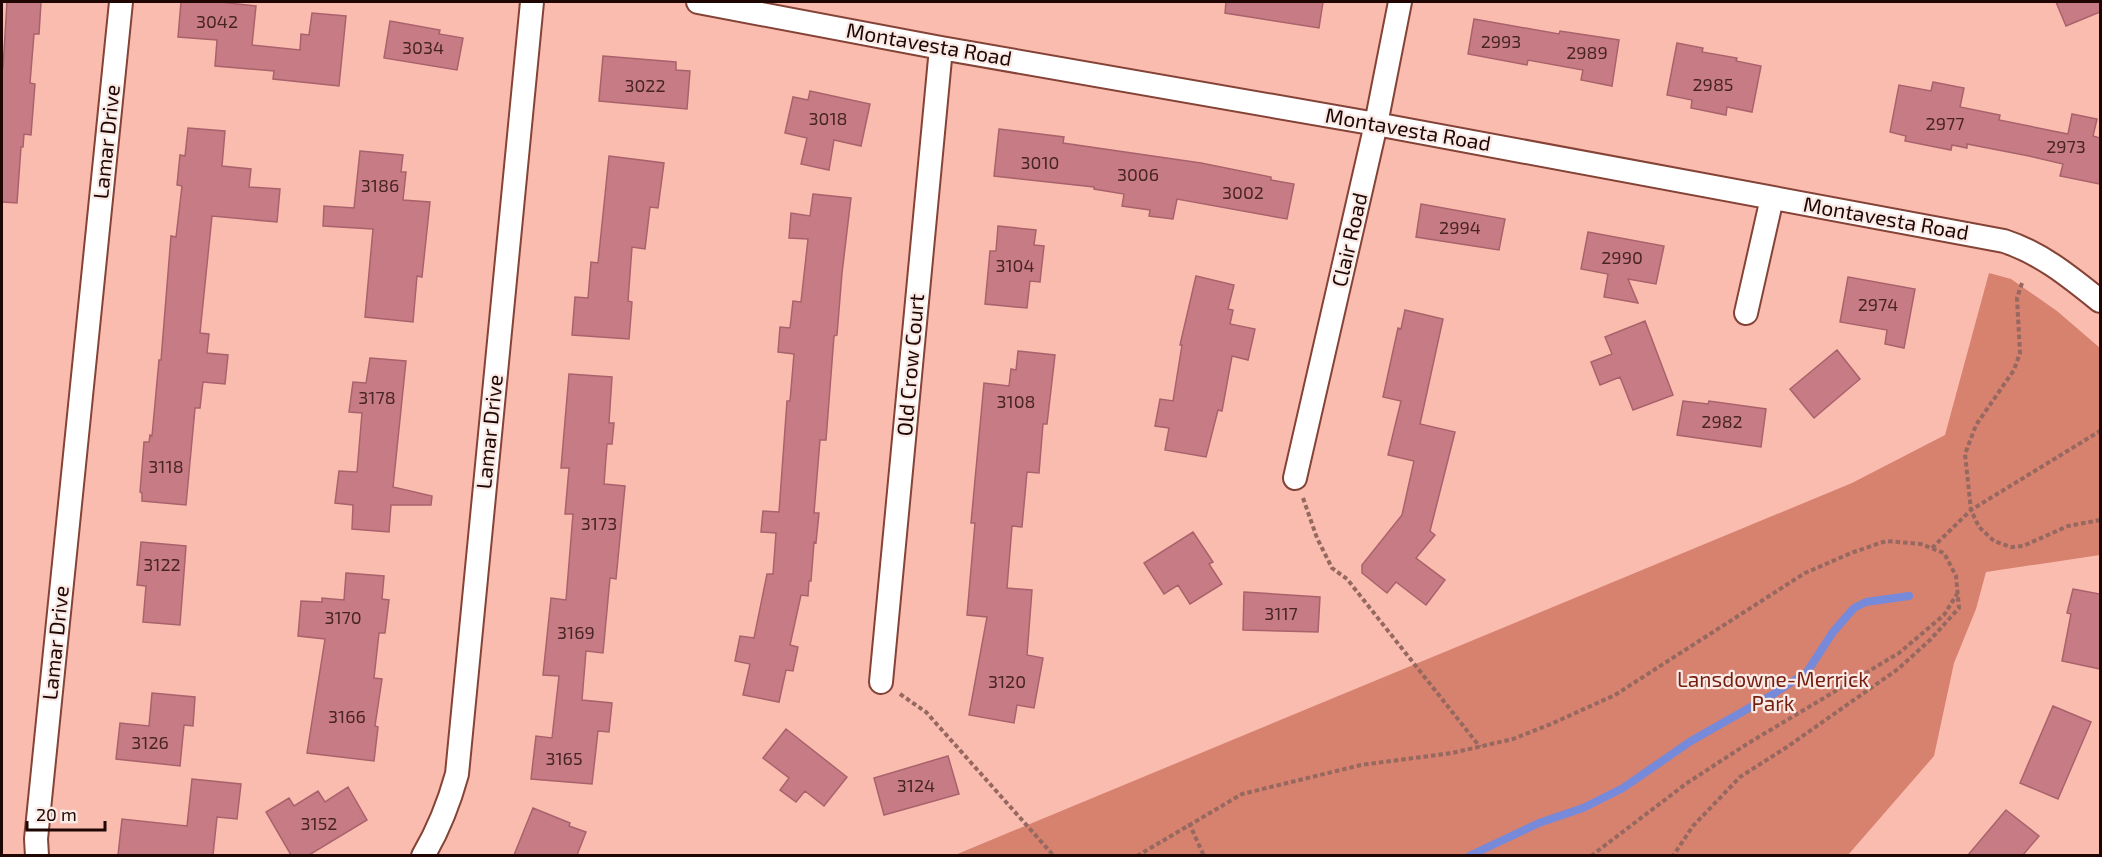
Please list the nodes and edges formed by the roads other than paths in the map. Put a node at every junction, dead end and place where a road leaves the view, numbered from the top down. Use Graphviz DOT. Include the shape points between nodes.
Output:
graph roads {
  1 [pos="121,2"];
  2 [pos="532,2"];
  3 [pos="698,2"];
  4 [pos="1400,2"];
  5 [pos="942,48"];
  6 [pos="1376,124"];
  7 [pos="1772,198"];
  8 [pos="2100,302"];
  9 [pos="1746,313"];
  10 [pos="1295,478"];
  11 [pos="881,682"];
  12 [pos="37,855"];
  13 [pos="423,855"];
  1 -- 12 [label="street, Lamar Drive"];
  2 -- 13 [label="street, Lamar Drive" via="457,774 450,802"];
  3 -- 5 [label="street, Montavesta Road"];
  4 -- 6 [label="street, Clair Road"];
  5 -- 6 [label="street, Montavesta Road"];
  5 -- 11 [label="street, Old Crow Court"];
  6 -- 7 [label="street, Montavesta Road"];
  6 -- 10 [label="street, Clair Road"];
  7 -- 8 [label="street, Montavesta Road" via="2004,240 2040,256"];
  7 -- 9 [label="street"];
}
